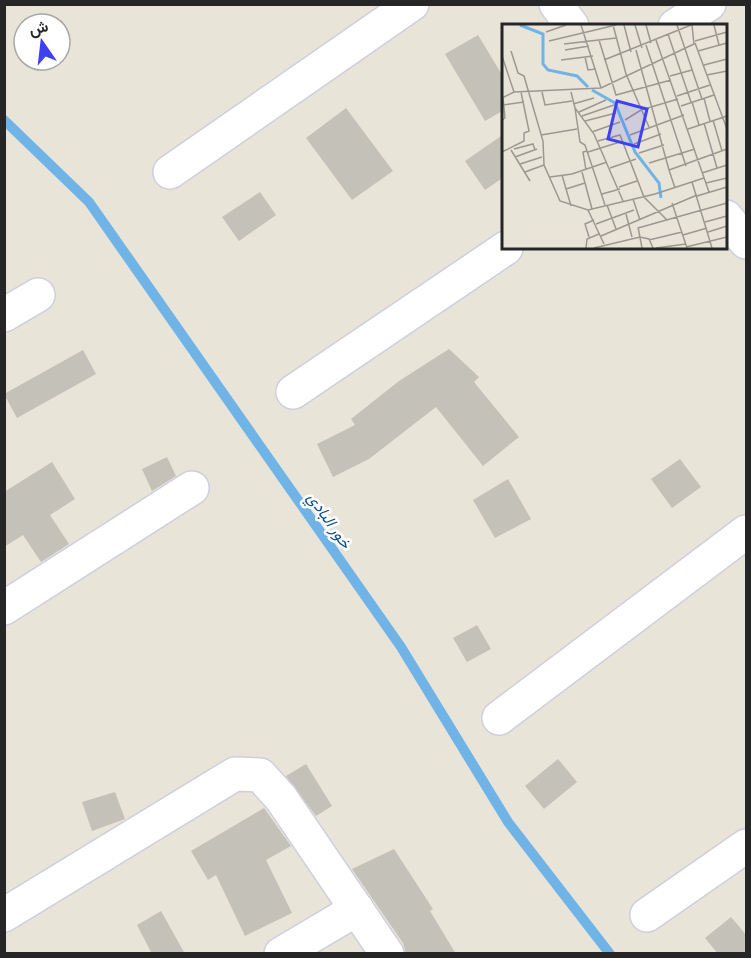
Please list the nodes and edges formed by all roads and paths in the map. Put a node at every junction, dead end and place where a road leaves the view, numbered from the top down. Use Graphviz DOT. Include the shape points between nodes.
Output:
graph roads {
  1 [pos="412,4"];
  2 [pos="556,4"];
  3 [pos="709,4"];
  4 [pos="571,24"];
  5 [pos="678,24"];
  6 [pos="170,172"];
  7 [pos="727,218"];
  8 [pos="747,242"];
  9 [pos="505,249"];
  10 [pos="38,294"];
  11 [pos="4,315"];
  12 [pos="293,393"];
  13 [pos="192,488"];
  14 [pos="747,532"];
  15 [pos="4,608"];
  16 [pos="499,718"];
  17 [pos="747,846"];
  18 [pos="357,909"];
  19 [pos="4,915"];
  20 [pos="647,915"];
  21 [pos="281,954"];
  22 [pos="387,954"];
  1 -- 6 [label="street"];
  2 -- 4 [label="street"];
  3 -- 5 [label="street"];
  7 -- 8 [label="street"];
  9 -- 12 [label="street"];
  10 -- 11 [label="street"];
  13 -- 15 [label="street"];
  14 -- 16 [label="street"];
  17 -- 20 [label="street"];
  18 -- 19 [label="street" via="281,798 260,775 235,774"];
  18 -- 21 [label="street"];
  18 -- 22 [label="street"];
}
